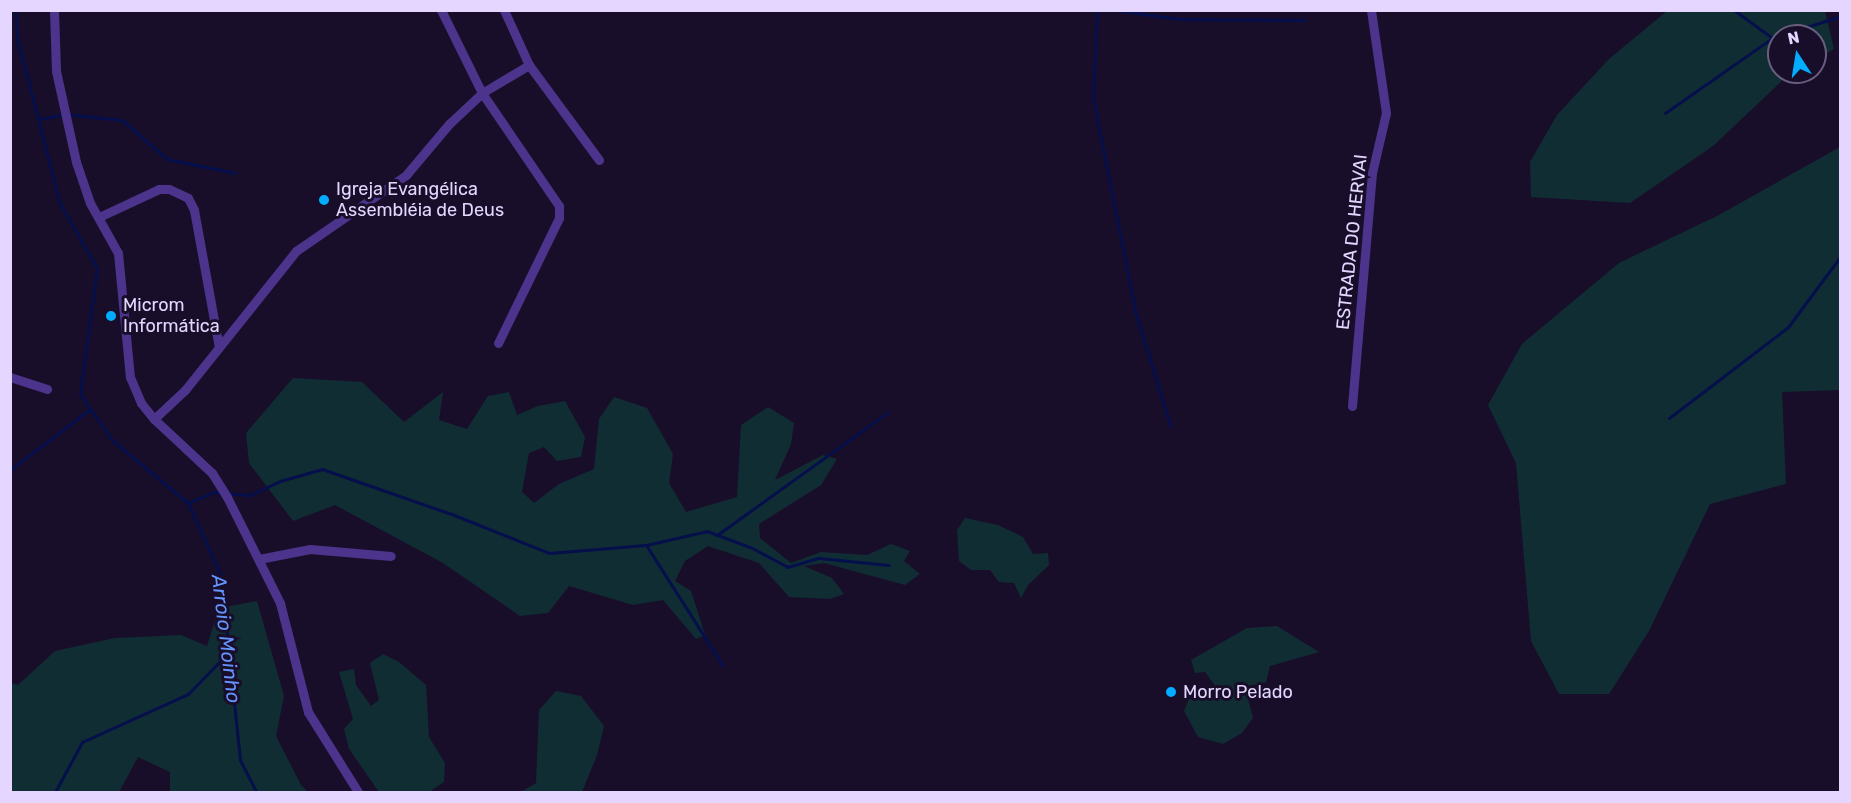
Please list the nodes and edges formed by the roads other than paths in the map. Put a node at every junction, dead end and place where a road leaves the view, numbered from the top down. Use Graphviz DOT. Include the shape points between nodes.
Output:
graph roads {
  1 [pos="54,10"];
  2 [pos="441,10"];
  3 [pos="504,10"];
  4 [pos="1371,10"];
  5 [pos="529,65"];
  6 [pos="482,93"];
  7 [pos="599,160"];
  8 [pos="99,218"];
  9 [pos="498,343"];
  10 [pos="219,347"];
  11 [pos="10,377"];
  12 [pos="47,389"];
  13 [pos="1352,406"];
  14 [pos="154,419"];
  15 [pos="391,556"];
  16 [pos="259,559"];
  17 [pos="358,792"];
  1 -- 8 [label="street" via="56,71 76,162"];
  2 -- 6 [label="street"];
  3 -- 5 [label="street"];
  4 -- 13 [label="street, ESTRADA DO HERVAI" via="1386,113 1372,173"];
  5 -- 6 [label="street"];
  5 -- 7 [label="street"];
  6 -- 9 [label="street" via="559,206 560,218"];
  6 -- 10 [label="street" via="449,124 406,176 296,251"];
  8 -- 10 [label="street" via="159,189 188,198 194,210"];
  8 -- 14 [label="street" via="118,253 130,377 141,403"];
  10 -- 14 [label="street" via="185,390"];
  11 -- 12 [label="street"];
  14 -- 16 [label="street" via="212,473"];
  15 -- 16 [label="street" via="310,549"];
  16 -- 17 [label="street" via="280,603 308,712"];
}
